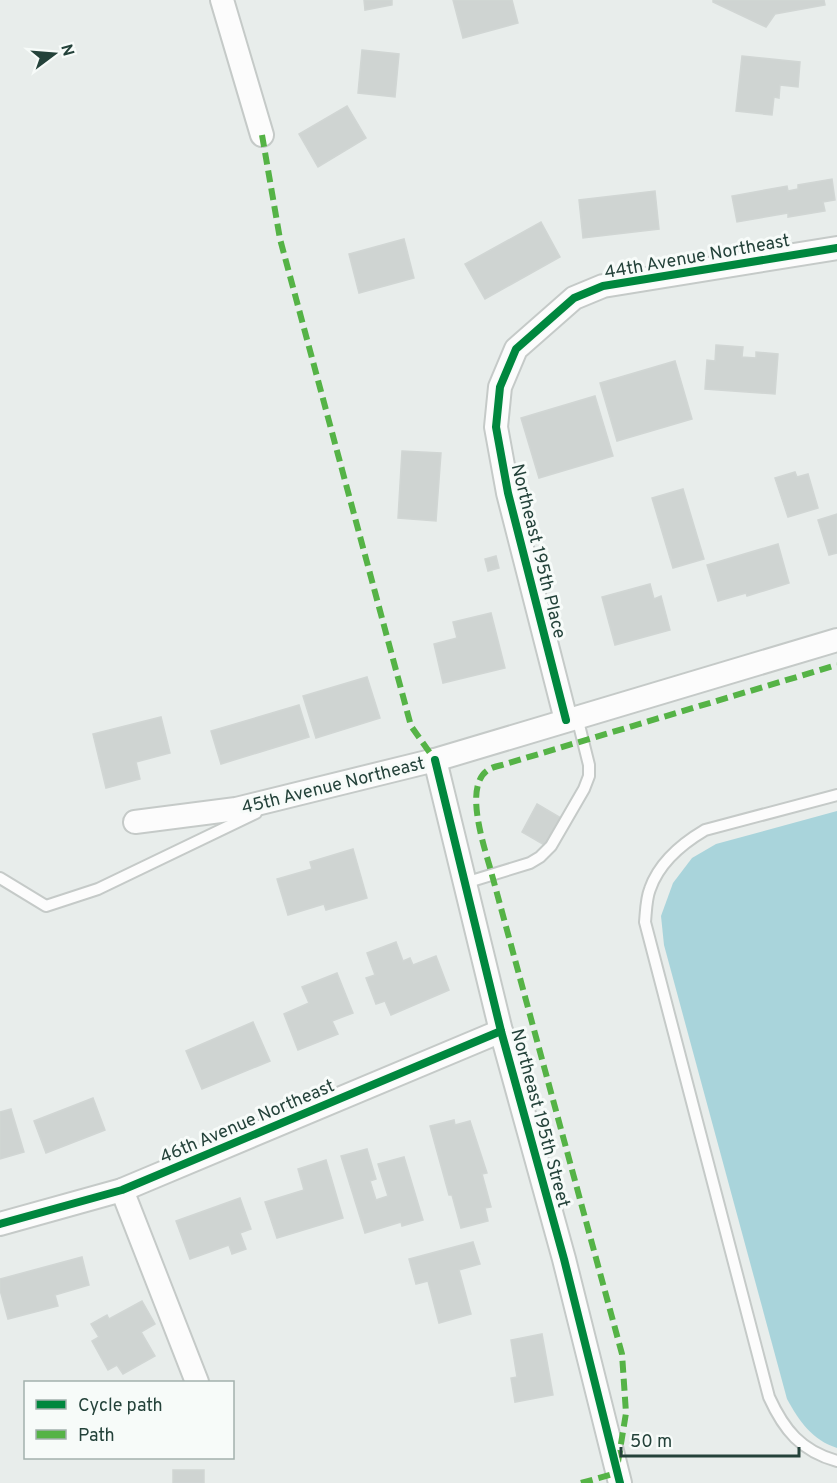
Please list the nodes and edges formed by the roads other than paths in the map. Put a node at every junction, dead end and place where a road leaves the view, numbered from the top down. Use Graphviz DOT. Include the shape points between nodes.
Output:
graph roads {
  1 [pos="222,0"];
  2 [pos="262,135"];
  3 [pos="837,248"];
  4 [pos="500,387"];
  5 [pos="837,640"];
  6 [pos="571,719"];
  7 [pos="435,760"];
  8 [pos="294,795"];
  9 [pos="837,795"];
  10 [pos="135,822"];
  11 [pos="0,878"];
  12 [pos="465,883"];
  13 [pos="501,1031"];
  14 [pos="122,1190"];
  15 [pos="0,1224"];
  16 [pos="196,1381"];
  17 [pos="837,1461"];
  18 [pos="620,1483"];
  1 -- 2 [label="street"];
  3 -- 4 [label="street, 44th Avenue Northeast" via="603,286 574,298 516,349"];
  4 -- 6 [label="street, Northeast 195th Place" via="496,427 508,494"];
  5 -- 6 [label="street, 45th Avenue Northeast"];
  6 -- 7 [label="street, 45th Avenue Northeast"];
  6 -- 12 [label="lane" via="590,765 589,776 551,846 530,863"];
  7 -- 8 [label="street, 45th Avenue Northeast"];
  7 -- 12 [label="street, Northeast 195th Street"];
  8 -- 10 [label="street, 45th Avenue Northeast" via="236,809"];
  8 -- 11 [label="lane" via="98,889 46,906"];
  9 -- 17 [label="lane" via="705,830 691,839 660,869 649,889 645,922 769,1397 780,1421 799,1442 819,1456"];
  12 -- 13 [label="street, Northeast 195th Street"];
  13 -- 14 [label="street, 46th Avenue Northeast"];
  13 -- 18 [label="street, Northeast 195th Street"];
  14 -- 15 [label="street, 46th Avenue Northeast"];
  14 -- 16 [label="street"];
}
